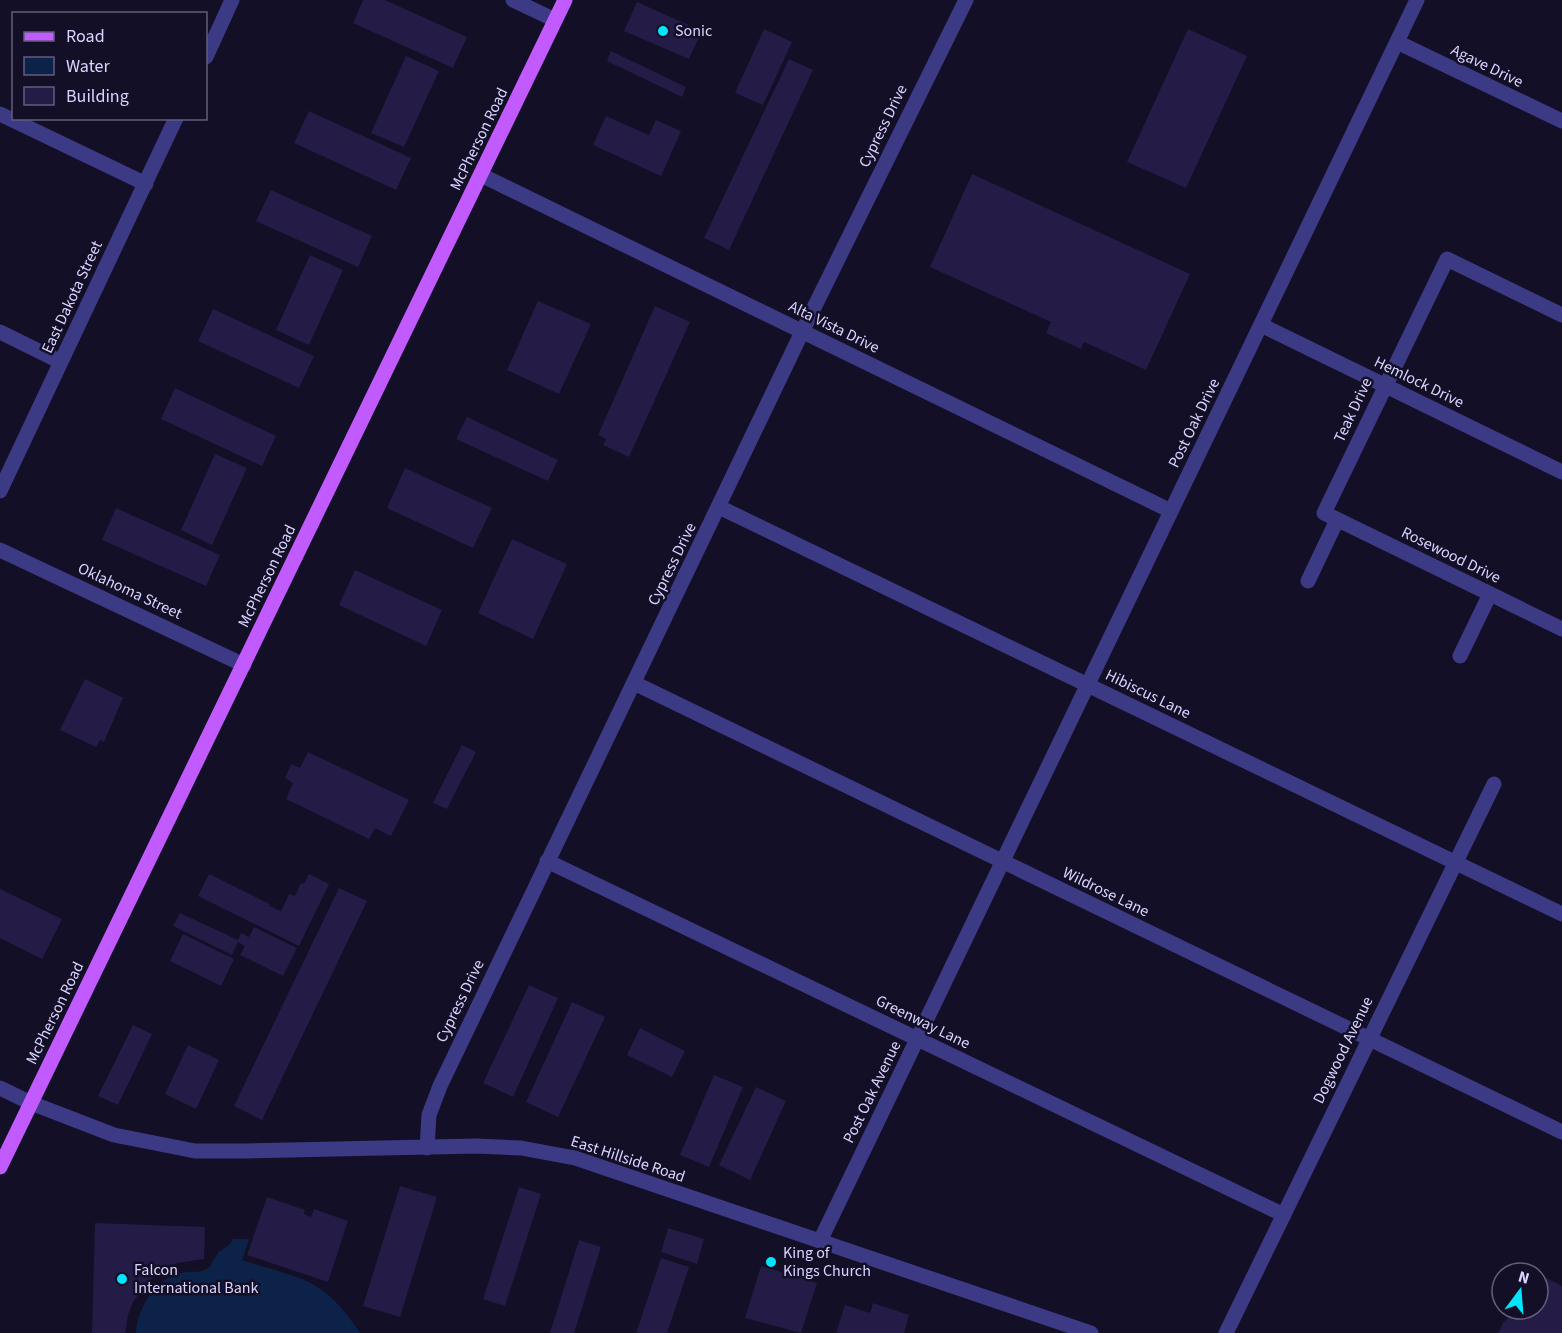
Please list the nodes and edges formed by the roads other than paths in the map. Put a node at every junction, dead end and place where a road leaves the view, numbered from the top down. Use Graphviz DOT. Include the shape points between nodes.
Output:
graph roads {
  1 [pos="232,0"];
  2 [pos="513,0"];
  3 [pos="565,0"];
  4 [pos="966,0"];
  5 [pos="1417,0"];
  6 [pos="555,20"];
  7 [pos="1397,42"];
  8 [pos="207,55"];
  9 [pos="13,120"];
  10 [pos="175,120"];
  11 [pos="1562,122"];
  12 [pos="481,175"];
  13 [pos="146,184"];
  14 [pos="1562,315"];
  15 [pos="1261,325"];
  16 [pos="0,332"];
  17 [pos="802,332"];
  18 [pos="61,362"];
  19 [pos="1385,385"];
  20 [pos="1562,472"];
  21 [pos="0,491"];
  22 [pos="719,507"];
  23 [pos="1171,511"];
  24 [pos="1331,516"];
  25 [pos="0,550"];
  26 [pos="1308,581"];
  27 [pos="1490,594"];
  28 [pos="1562,629"];
  29 [pos="1460,656"];
  30 [pos="244,665"];
  31 [pos="634,683"];
  32 [pos="1088,685"];
  33 [pos="1494,783"];
  34 [pos="547,861"];
  35 [pos="1002,862"];
  36 [pos="1455,862"];
  37 [pos="1562,914"];
  38 [pos="917,1039"];
  39 [pos="1368,1039"];
  40 [pos="0,1088"];
  41 [pos="31,1103"];
  42 [pos="1562,1132"];
  43 [pos="427,1148"];
  44 [pos="0,1167"];
  45 [pos="1284,1215"];
  46 [pos="820,1241"];
  47 [pos="1091,1333"];
  48 [pos="1227,1333"];
  1 -- 8 [label="street"];
  2 -- 6 [label="street"];
  3 -- 6 [label="main road, McPherson Road"];
  4 -- 17 [label="street, Cypress Drive"];
  5 -- 7 [label="street, Post Oak Drive"];
  6 -- 12 [label="main road, McPherson Road"];
  7 -- 11 [label="street, Agave Drive"];
  7 -- 15 [label="street, Post Oak Drive"];
  9 -- 13 [label="street"];
  10 -- 13 [label="street, East Dakota Street"];
  12 -- 17 [label="street, Alta Vista Drive"];
  12 -- 30 [label="main road, McPherson Road"];
  13 -- 18 [label="street, East Dakota Street"];
  14 -- 19 [label="street, Teak Drive" via="1447,259"];
  15 -- 19 [label="street, Hemlock Drive"];
  15 -- 23 [label="street, Post Oak Drive"];
  16 -- 18 [label="street"];
  17 -- 22 [label="street, Cypress Drive"];
  17 -- 23 [label="street, Alta Vista Drive"];
  18 -- 21 [label="street, East Dakota Street"];
  19 -- 20 [label="street, Hemlock Drive"];
  19 -- 24 [label="street, Teak Drive"];
  22 -- 31 [label="street, Cypress Drive"];
  22 -- 32 [label="street, Hibiscus Lane"];
  23 -- 32 [label="street, Post Oak Drive"];
  24 -- 26 [label="street, Teak Drive"];
  24 -- 27 [label="street, Rosewood Drive"];
  25 -- 30 [label="street, Oklahoma Street"];
  27 -- 28 [label="street, Rosewood Drive"];
  27 -- 29 [label="street"];
  30 -- 41 [label="main road, McPherson Road"];
  31 -- 34 [label="street, Cypress Drive"];
  31 -- 35 [label="street, Wildrose Lane"];
  32 -- 35 [label="street, Post Oak Drive"];
  32 -- 36 [label="street, Hibiscus Lane"];
  33 -- 36 [label="street, Dogwood Avenue"];
  34 -- 38 [label="street, Greenway Lane"];
  34 -- 43 [label="street, Cypress Drive" via="440,1086 429,1115"];
  35 -- 38 [label="street, Post Oak Avenue"];
  35 -- 39 [label="street, Wildrose Lane"];
  36 -- 37 [label="street, Hibiscus Lane"];
  36 -- 39 [label="street, Dogwood Avenue"];
  38 -- 45 [label="street, Greenway Lane"];
  38 -- 46 [label="street, Post Oak Avenue"];
  39 -- 42 [label="street, Wildrose Lane"];
  39 -- 45 [label="street, Dogwood Avenue"];
  40 -- 41 [label="street, East Hillside Road"];
  41 -- 43 [label="street, East Hillside Road" via="114,1135 195,1150"];
  41 -- 44 [label="main road, McPherson Road"];
  43 -- 46 [label="street, East Hillside Road" via="521,1148 575,1158"];
  45 -- 48 [label="street, Dogwood Avenue"];
  46 -- 47 [label="street, East Hillside Road"];
}
